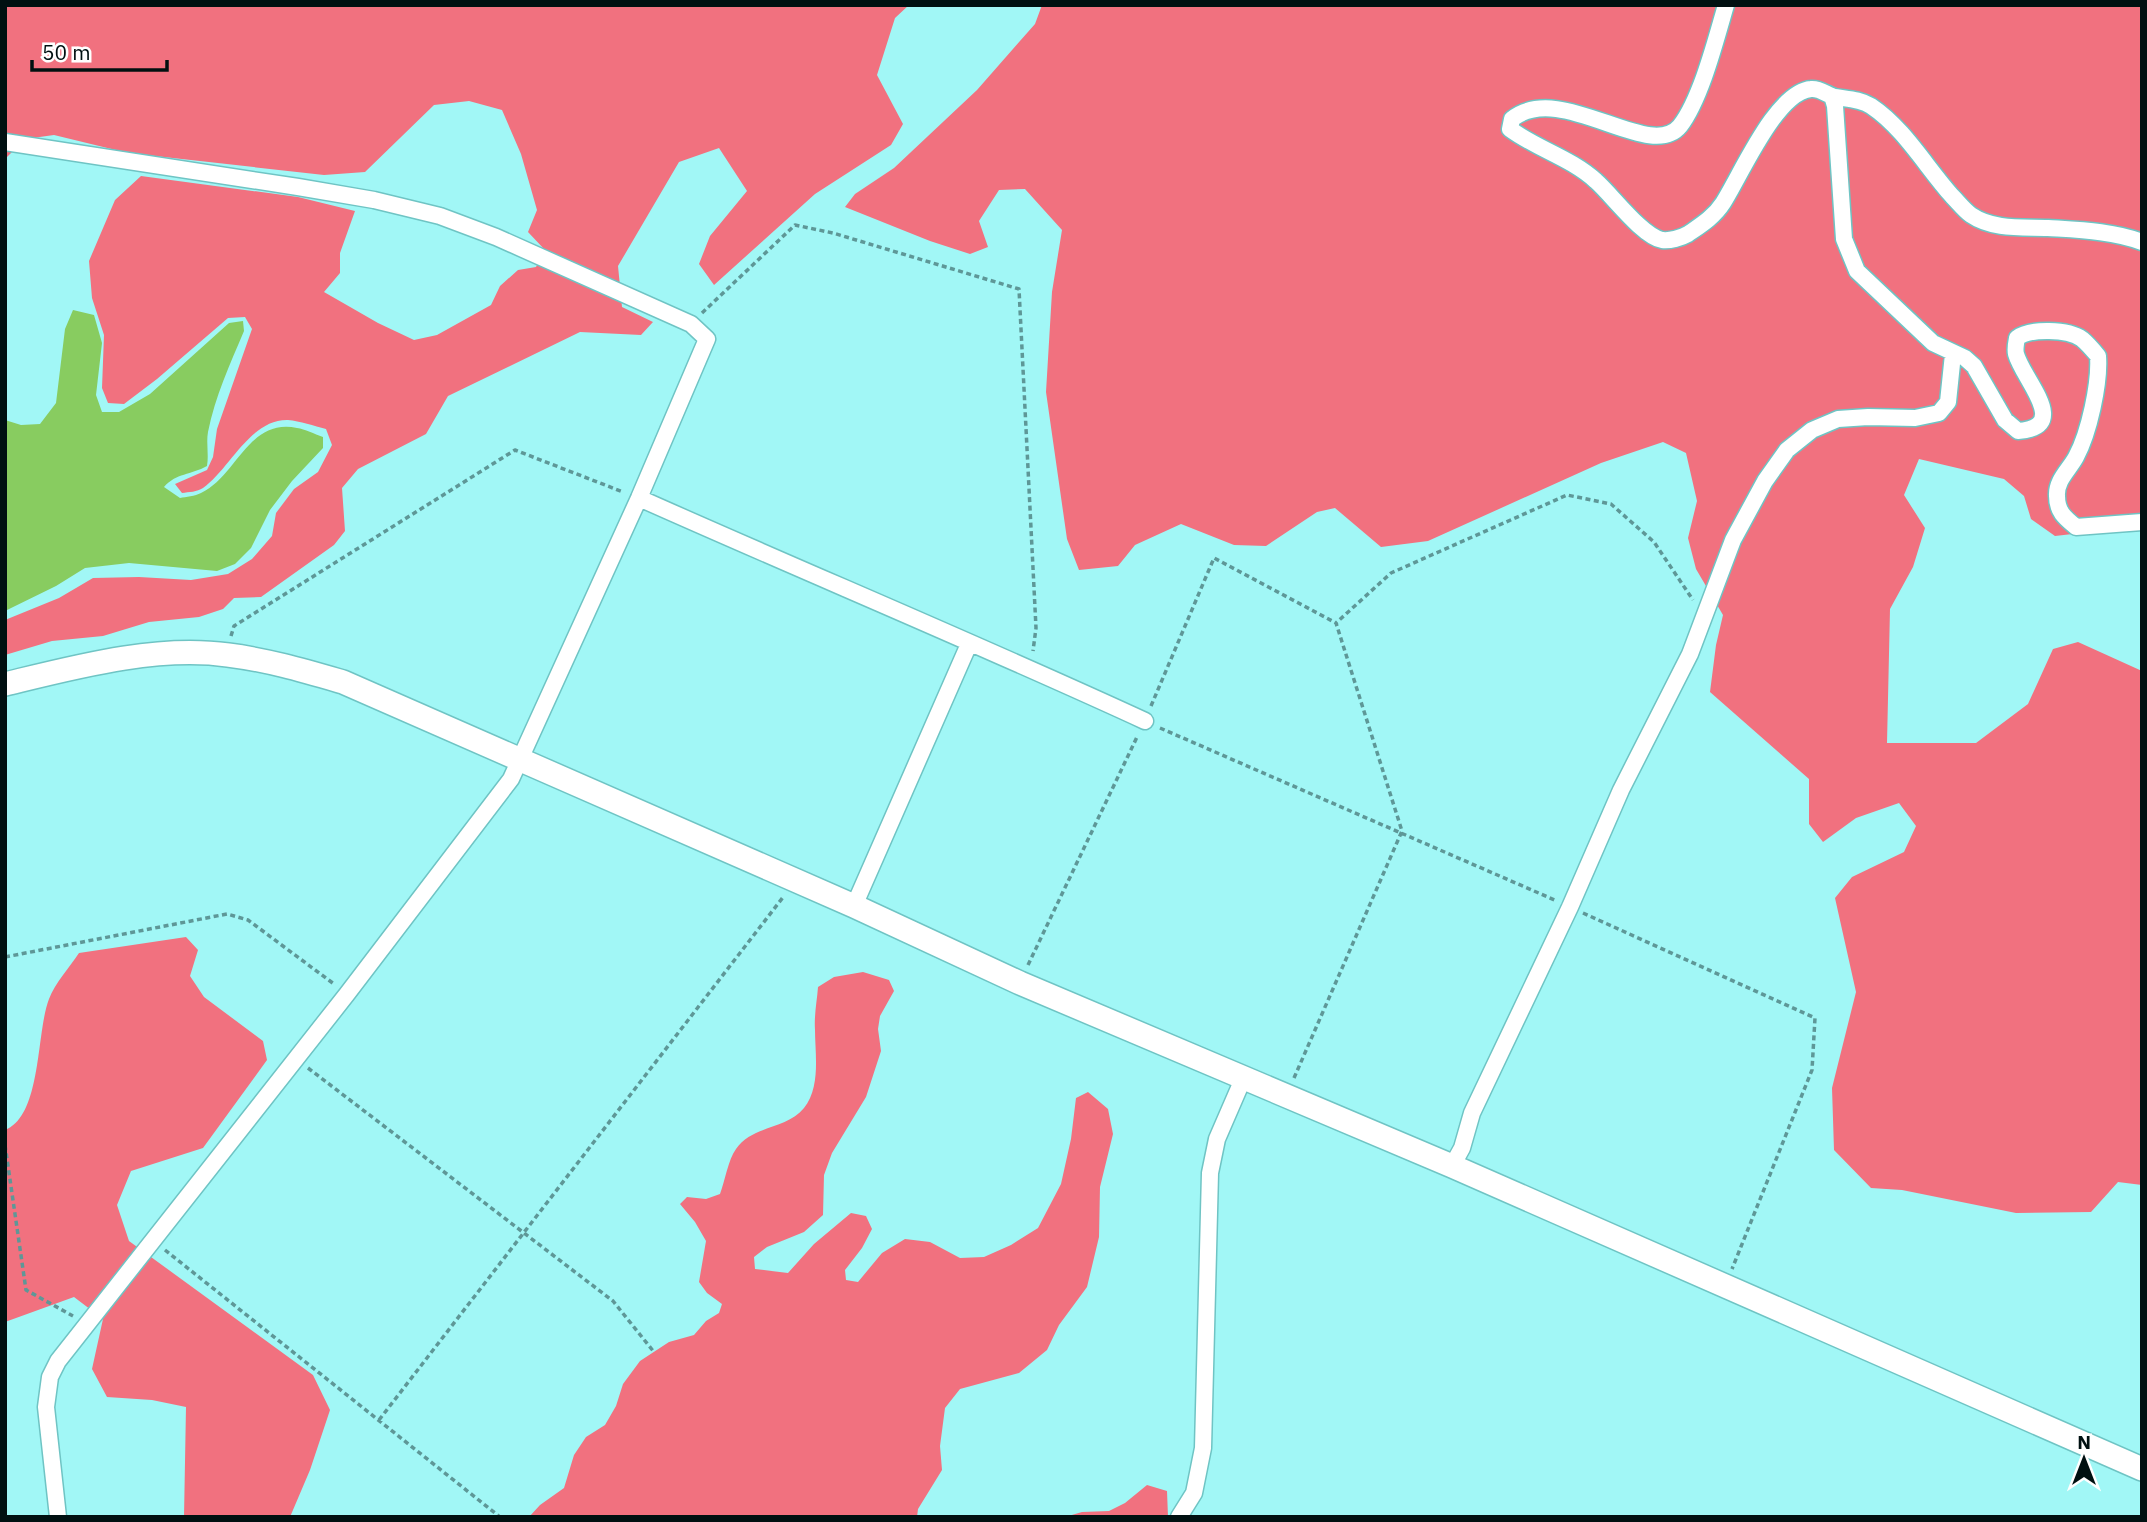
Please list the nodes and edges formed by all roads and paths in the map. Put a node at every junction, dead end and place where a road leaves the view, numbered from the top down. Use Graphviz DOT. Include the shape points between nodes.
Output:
graph roads {
  1 [pos="1726,5"];
  2 [pos="1832,96"];
  3 [pos="5,142"];
  4 [pos="2142,242"];
  5 [pos="691,324"];
  6 [pos="1953,354"];
  7 [pos="639,498"];
  8 [pos="2142,523"];
  9 [pos="1704,615"];
  10 [pos="1336,623"];
  11 [pos="970,644"];
  12 [pos="226,654"];
  13 [pos="1030,668"];
  14 [pos="5,684"];
  15 [pos="1145,722"];
  16 [pos="520,760"];
  17 [pos="1402,831"];
  18 [pos="794,879"];
  19 [pos="854,906"];
  20 [pos="1570,907"];
  21 [pos="5,957"];
  22 [pos="1020,983"];
  23 [pos="347,994"];
  24 [pos="296,1059"];
  25 [pos="1243,1079"];
  26 [pos="1286,1096"];
  27 [pos="5,1144"];
  28 [pos="1452,1166"];
  29 [pos="523,1234"];
  30 [pos="150,1244"];
  31 [pos="1725,1287"];
  32 [pos="88,1324"];
  33 [pos="654,1352"];
  34 [pos="379,1420"];
  35 [pos="2142,1469"];
  36 [pos="58,1517"];
  37 [pos="500,1517"];
  38 [pos="1179,1517"];
  1 -- 2 [label="street" via="1695,99 1679,128 1664,137 1640,134 1573,110 1538,108 1522,110 1512,119 1510,129 1595,179 1640,227 1662,240 1680,238 1705,223 1722,205 1784,102 1813,88"];
  2 -- 4 [label="street" via="1870,105 1969,213 1984,222 2084,230"];
  2 -- 6 [label="street" via="1844,239 1857,271 1933,343"];
  3 -- 5 [label="street" via="298,187 440,216"];
  5 -- 7 [label="street" via="707,339"];
  5 -- 13 [label="path" via="795,225 1019,289 1036,628"];
  6 -- 8 [label="street" via="1974,366 2005,420 2018,431 2033,429 2041,422 2043,411 2016,353 2017,338 2025,332 2066,332 2081,338 2098,356 2099,370 2085,436 2056,496 2061,515 2076,527"];
  6 -- 9 [label="street" via="1948,402 1939,413 1915,418 1838,419 1812,430 1787,450 1733,540"];
  7 -- 11 [label="street"];
  7 -- 12 [label="path" via="515,450 234,626"];
  7 -- 16 [label="street"];
  9 -- 10 [label="path" via="1654,542 1611,504 1567,495 1391,573"];
  9 -- 20 [label="street" via="1690,654 1621,790"];
  10 -- 15 [label="path" via="1214,558"];
  10 -- 17 [label="path"];
  11 -- 13 [label="street"];
  11 -- 19 [label="street"];
  12 -- 14 [label="street" via="127,658"];
  12 -- 16 [label="street" via="343,682"];
  13 -- 15 [label="street"];
  15 -- 17 [label="path"];
  15 -- 22 [label="path"];
  16 -- 18 [label="street"];
  16 -- 23 [label="street" via="511,779"];
  17 -- 20 [label="path"];
  17 -- 26 [label="path"];
  18 -- 19 [label="street"];
  18 -- 29 [label="path"];
  19 -- 22 [label="street"];
  20 -- 28 [label="street" via="1472,1113"];
  20 -- 31 [label="path" via="1815,1018 1812,1070"];
  21 -- 23 [label="path" via="226,914 248,920"];
  22 -- 25 [label="street"];
  23 -- 24 [label="street"];
  24 -- 29 [label="path"];
  24 -- 30 [label="street"];
  25 -- 26 [label="street"];
  25 -- 38 [label="street" via="1217,1139 1210,1172 1203,1448 1194,1493"];
  26 -- 28 [label="street"];
  27 -- 32 [label="path" via="26,1290"];
  28 -- 31 [label="street"];
  29 -- 33 [label="path" via="613,1301"];
  29 -- 34 [label="path"];
  30 -- 32 [label="street"];
  30 -- 34 [label="path" via="165,1250"];
  31 -- 35 [label="street"];
  32 -- 36 [label="street" via="50,1377 46,1407"];
  34 -- 37 [label="path"];
}
